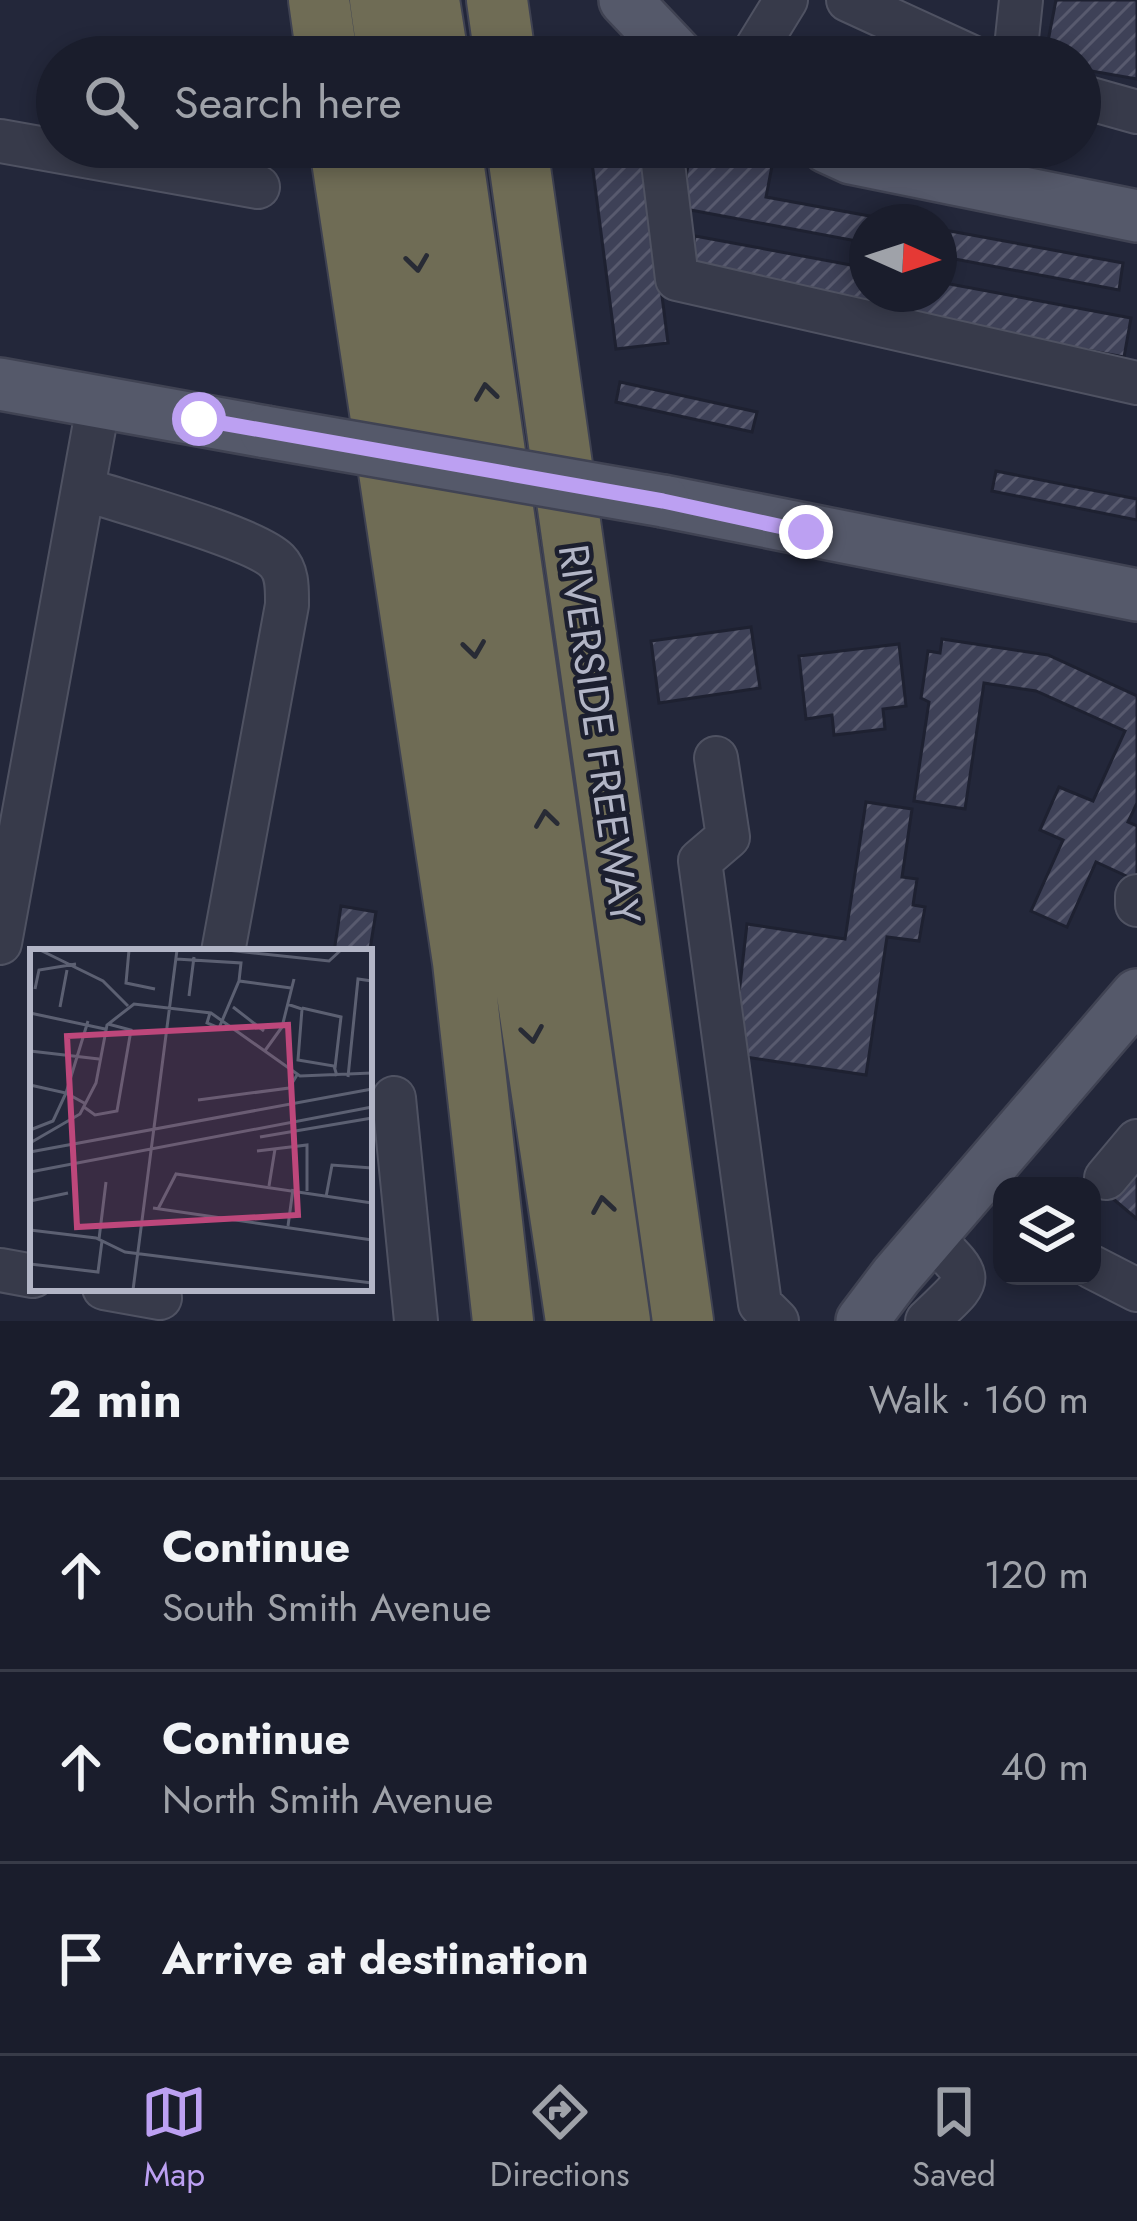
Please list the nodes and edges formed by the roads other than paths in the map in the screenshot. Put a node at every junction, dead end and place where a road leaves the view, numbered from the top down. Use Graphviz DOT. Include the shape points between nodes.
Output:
graph roads {
  1 [pos="319,0"];
  2 [pos="380,0"];
  3 [pos="429,0"];
  4 [pos="497,0"];
  5 [pos="625,0"];
  6 [pos="785,0"];
  7 [pos="848,0"];
  8 [pos="1021,0"];
  9 [pos="324,36"];
  10 [pos="385,36"];
  11 [pos="435,36"];
  12 [pos="502,36"];
  13 [pos="659,36"];
  14 [pos="764,36"];
  15 [pos="926,36"];
  16 [pos="1017,36"];
  17 [pos="1101,102"];
  18 [pos="1137,112"];
  19 [pos="0,141"];
  20 [pos="36,147"];
  21 [pos="151,168"];
  22 [pos="343,168"];
  23 [pos="403,168"];
  24 [pos="454,168"];
  25 [pos="521,168"];
  26 [pos="663,168"];
  27 [pos="1000,168"];
  28 [pos="258,187"];
  29 [pos="1137,216"];
  30 [pos="1137,383"];
  31 [pos="0,384"];
  32 [pos="99,401"];
  33 [pos="83,489"];
  34 [pos="1137,596"];
  35 [pos="716,758"];
  36 [pos="1137,896"];
  37 [pos="1137,905"];
  38 [pos="0,943"];
  39 [pos="224,949"];
  40 [pos="1137,995"];
  41 [pos="394,1098"];
  42 [pos="1137,1142"];
  43 [pos="996,1177"];
  44 [pos="1106,1178"];
  45 [pos="993,1181"];
  46 [pos="386,1198"];
  47 [pos="930,1236"];
  48 [pos="0,1270"];
  49 [pos="1101,1272"];
  50 [pos="30,1275"];
  51 [pos="1137,1290"];
  52 [pos="116,1291"];
  53 [pos="159,1302"];
  54 [pos="416,1321"];
  55 [pos="503,1321"];
  56 [pos="576,1321"];
  57 [pos="620,1321"];
  58 [pos="683,1321"];
  59 [pos="777,1321"];
  60 [pos="862,1321"];
  61 [pos="927,1321"];
  1 -- 9 [label="highway"];
  2 -- 10 [label="highway"];
  3 -- 11 [label="highway"];
  4 -- 12 [label="highway"];
  5 -- 13 [label="main road"];
  6 -- 14 [label="street"];
  7 -- 15 [label="street"];
  8 -- 16 [label="street"];
  17 -- 18 [label="street"];
  19 -- 20 [label="street"];
  21 -- 28 [label="street"];
  22 -- 55 [label="highway" via="463,962"];
  23 -- 56 [label="highway, one-way"];
  57 -- 24 [label="highway, one-way"];
  25 -- 58 [label="highway, RIVERSIDE FREEWAY"];
  26 -- 30 [label="street" via="676,279"];
  27 -- 29 [label="main road"];
  31 -- 32 [label="main road"];
  32 -- 33 [label="street"];
  32 -- 34 [label="main road, bridge"];
  33 -- 38 [label="street"];
  33 -- 39 [label="street" via="251,544 281,564 287,583"];
  35 -- 59 [label="street" via="728,837 700,861 760,1304"];
  36 -- 37 [label="street"];
  40 -- 43 [label="main road"];
  41 -- 46 [label="street"];
  42 -- 44 [label="street"];
  45 -- 47 [label="main road"];
  46 -- 54 [label="street"];
  47 -- 60 [label="main road"];
  47 -- 61 [label="street" via="966,1277"];
  48 -- 50 [label="street"];
  49 -- 51 [label="street"];
  52 -- 53 [label="street"];
}
